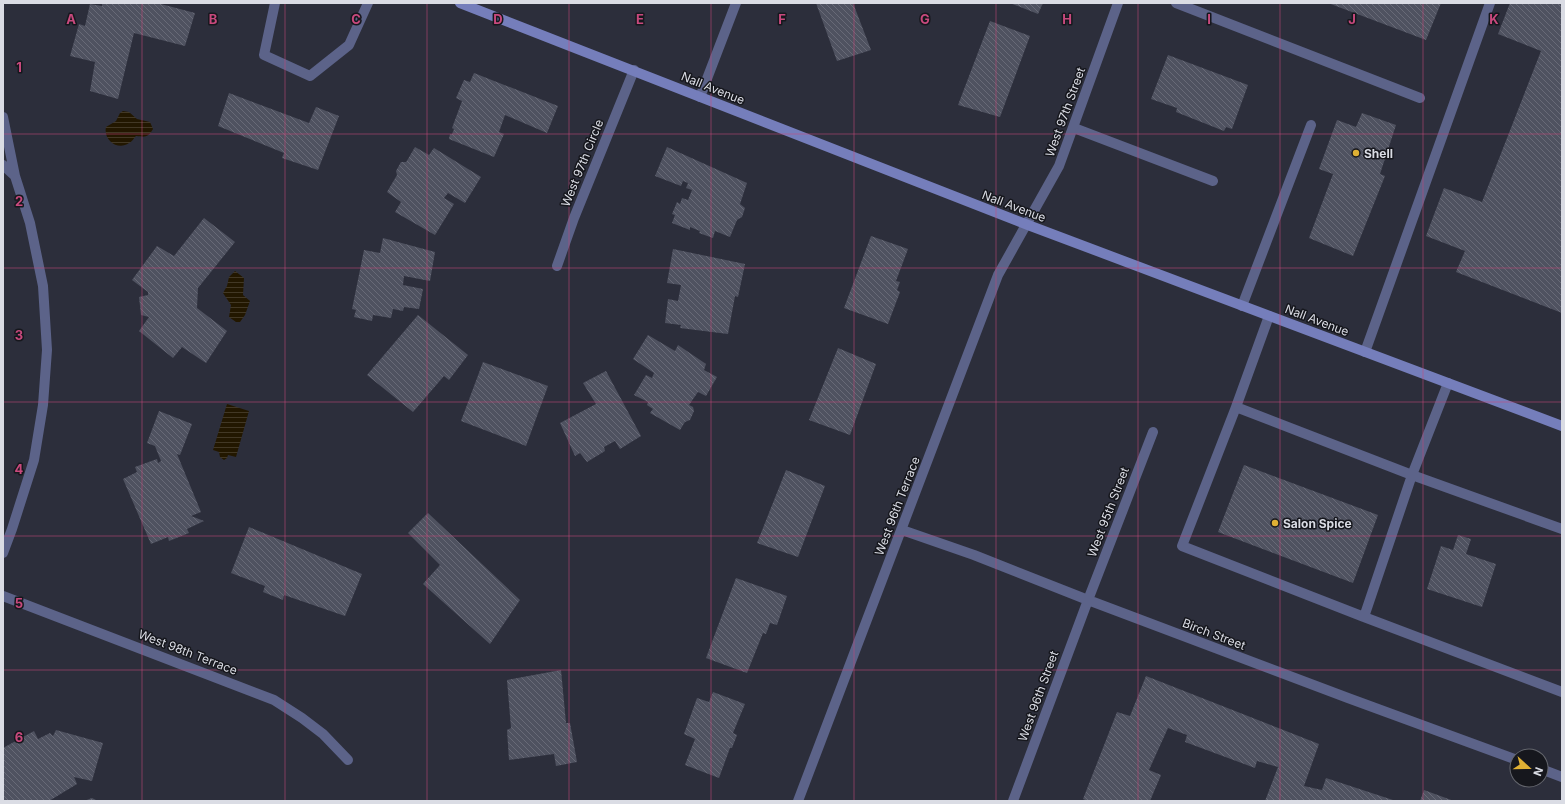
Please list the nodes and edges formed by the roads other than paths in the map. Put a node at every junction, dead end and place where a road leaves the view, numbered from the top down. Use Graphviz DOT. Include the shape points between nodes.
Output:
graph roads {
  1 [pos="276,3"];
  2 [pos="368,3"];
  3 [pos="460,3"];
  4 [pos="736,3"];
  5 [pos="1118,3"];
  6 [pos="1176,3"];
  7 [pos="1490,3"];
  8 [pos="634,70"];
  9 [pos="700,97"];
  10 [pos="1420,98"];
  11 [pos="3,116"];
  12 [pos="1311,125"];
  13 [pos="1074,128"];
  14 [pos="3,165"];
  15 [pos="15,176"];
  16 [pos="1213,181"];
  17 [pos="1028,225"];
  18 [pos="556,266"];
  19 [pos="1242,306"];
  20 [pos="1269,316"];
  21 [pos="1365,352"];
  22 [pos="1448,383"];
  23 [pos="1236,407"];
  24 [pos="1562,426"];
  25 [pos="1153,432"];
  26 [pos="1412,475"];
  27 [pos="1562,529"];
  28 [pos="902,530"];
  29 [pos="3,553"];
  30 [pos="3,596"];
  31 [pos="1088,600"];
  32 [pos="1364,617"];
  33 [pos="1562,692"];
  34 [pos="1509,757"];
  35 [pos="348,760"];
  36 [pos="1549,772"];
  37 [pos="1562,777"];
  38 [pos="798,801"];
  39 [pos="1013,801"];
  1 -- 2 [label="street" via="264,55 310,76 349,45"];
  3 -- 8 [label="main road, Nall Avenue"];
  4 -- 9 [label="street"];
  5 -- 13 [label="street, West 97th Street"];
  6 -- 10 [label="street"];
  7 -- 21 [label="street"];
  8 -- 9 [label="main road, Nall Avenue"];
  8 -- 18 [label="street, West 97th Circle"];
  9 -- 17 [label="main road, Nall Avenue"];
  11 -- 15 [label="street"];
  12 -- 19 [label="street"];
  13 -- 16 [label="street"];
  13 -- 17 [label="street, West 97th Street" via="1059,166"];
  14 -- 15 [label="street"];
  15 -- 29 [label="street" via="30,223 43,286 47,350 43,405 34,460"];
  17 -- 19 [label="main road, Nall Avenue"];
  17 -- 28 [label="street, West 96th Terrace" via="998,275"];
  19 -- 20 [label="main road, Nall Avenue"];
  20 -- 21 [label="main road, Nall Avenue"];
  20 -- 23 [label="street"];
  21 -- 22 [label="main road, Nall Avenue"];
  22 -- 24 [label="main road, Nall Avenue"];
  22 -- 26 [label="street"];
  23 -- 26 [label="street"];
  23 -- 32 [label="street" via="1182,546"];
  25 -- 31 [label="street, West 95th Street"];
  26 -- 27 [label="street"];
  26 -- 32 [label="street"];
  28 -- 31 [label="street, Birch Street"];
  28 -- 38 [label="street, West 96th Terrace"];
  30 -- 35 [label="street, West 98th Terrace" via="274,700 324,734"];
  31 -- 34 [label="street, Birch Street"];
  31 -- 39 [label="street, West 96th Street"];
  32 -- 33 [label="street"];
  36 -- 37 [label="street"];
}
